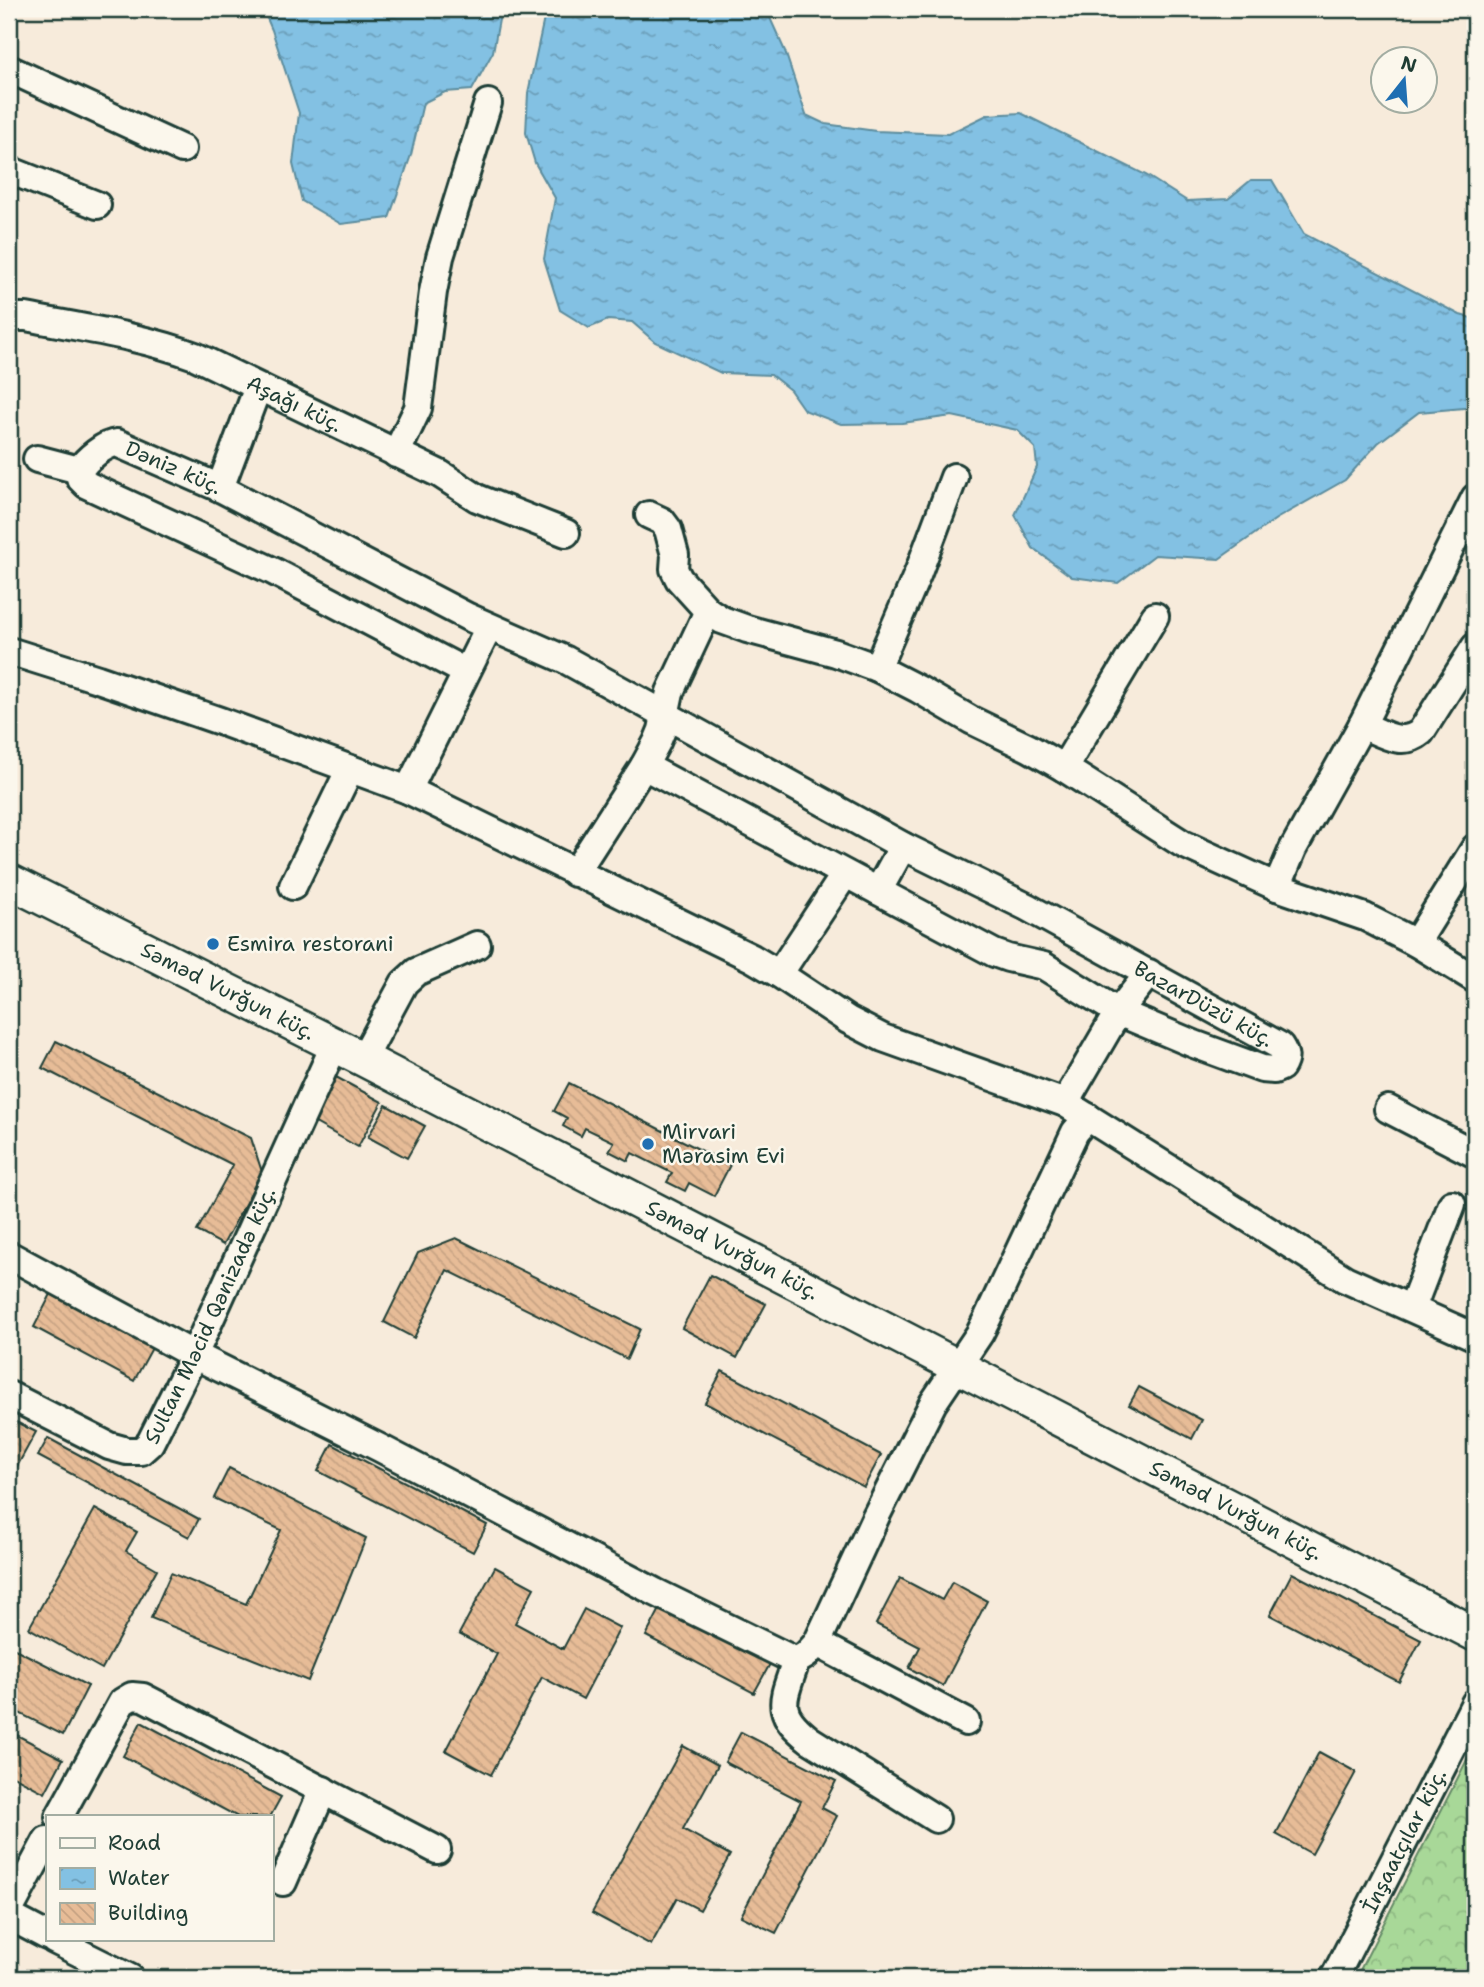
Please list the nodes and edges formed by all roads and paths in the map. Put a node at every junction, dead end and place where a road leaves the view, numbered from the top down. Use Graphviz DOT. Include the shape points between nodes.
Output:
graph roads {
  1 [pos="9,69"];
  2 [pos="488,103"];
  3 [pos="182,149"];
  4 [pos="9,170"];
  5 [pos="97,205"];
  6 [pos="9,317"];
  7 [pos="258,387"];
  8 [pos="396,454"];
  9 [pos="37,459"];
  10 [pos="79,470"];
  11 [pos="954,477"];
  12 [pos="220,488"];
  13 [pos="1475,498"];
  14 [pos="649,515"];
  15 [pos="566,533"];
  16 [pos="708,611"];
  17 [pos="1155,616"];
  18 [pos="489,627"];
  19 [pos="1475,647"];
  20 [pos="9,651"];
  21 [pos="877,668"];
  22 [pos="466,672"];
  23 [pos="665,715"];
  24 [pos="1362,725"];
  25 [pos="644,766"];
  26 [pos="1064,768"];
  27 [pos="350,769"];
  28 [pos="408,790"];
  29 [pos="903,846"];
  30 [pos="1475,848"];
  31 [pos="576,873"];
  32 [pos="845,874"];
  33 [pos="9,881"];
  34 [pos="293,886"];
  35 [pos="1277,887"];
  36 [pos="878,891"];
  37 [pos="1416,943"];
  38 [pos="477,945"];
  39 [pos="1149,972"];
  40 [pos="779,974"];
  41 [pos="1475,979"];
  42 [pos="1118,1012"];
  43 [pos="349,1053"];
  44 [pos="1065,1103"];
  45 [pos="1388,1109"];
  46 [pos="1087,1117"];
  47 [pos="1475,1154"];
  48 [pos="1452,1204"];
  49 [pos="9,1255"];
  50 [pos="1412,1308"];
  51 [pos="1475,1337"];
  52 [pos="194,1355"];
  53 [pos="957,1366"];
  54 [pos="9,1395"];
  55 [pos="1465,1628"];
  56 [pos="817,1643"];
  57 [pos="1475,1656"];
  58 [pos="796,1661"];
  59 [pos="1475,1703"];
  60 [pos="967,1721"];
  61 [pos="323,1790"];
  62 [pos="60,1815"];
  63 [pos="936,1819"];
  64 [pos="46,1842"];
  65 [pos="437,1850"];
  66 [pos="283,1882"];
  67 [pos="9,1911"];
  68 [pos="9,1916"];
  69 [pos="46,1935"];
  70 [pos="56,1941"];
  71 [pos="130,1978"];
  72 [pos="1334,1978"];
  1 -- 3 [label="street"];
  2 -- 8 [label="street" via="440,257 418,408"];
  4 -- 5 [label="street"];
  6 -- 7 [label="street, Aşağı küç." via="170,347"];
  7 -- 8 [label="street, Aşağı küç."];
  7 -- 12 [label="street"];
  8 -- 15 [label="street, Aşağı küç." via="477,498"];
  9 -- 10 [label="street"];
  10 -- 12 [label="street, Dəniz küç." via="110,443 117,443"];
  10 -- 22 [label="street" via="87,485 273,571"];
  11 -- 21 [label="street"];
  12 -- 18 [label="street, Dəniz küç."];
  13 -- 24 [label="street"];
  14 -- 16 [label="street" via="668,529 674,569"];
  16 -- 21 [label="street" via="747,629"];
  16 -- 23 [label="street" via="670,692"];
  17 -- 26 [label="street"];
  18 -- 22 [label="street"];
  18 -- 23 [label="street, Dəniz küç." via="566,660"];
  19 -- 24 [label="street" via="1414,738 1395,738"];
  20 -- 27 [label="street" via="98,678"];
  21 -- 26 [label="street"];
  22 -- 28 [label="street"];
  23 -- 25 [label="street"];
  23 -- 29 [label="street, BazarDüzü küç."];
  24 -- 35 [label="street"];
  25 -- 31 [label="street"];
  25 -- 32 [label="street, BazarDüzü küç."];
  26 -- 35 [label="street" via="1183,844"];
  27 -- 28 [label="street"];
  27 -- 34 [label="street"];
  28 -- 31 [label="street"];
  29 -- 36 [label="street"];
  29 -- 39 [label="street, BazarDüzü küç."];
  30 -- 37 [label="street"];
  31 -- 40 [label="street"];
  32 -- 36 [label="street, BazarDüzü küç."];
  32 -- 40 [label="street"];
  33 -- 43 [label="main road, Səməd Vurğun küç."];
  35 -- 37 [label="street" via="1365,917"];
  36 -- 42 [label="street, BazarDüzü küç." via="994,953 1044,966"];
  37 -- 41 [label="street"];
  38 -- 43 [label="street, Sultan Məcid Qənizadə küç." via="416,972"];
  39 -- 42 [label="street"];
  39 -- 42 [label="street, BazarDüzü küç." via="1280,1046 1285,1053 1281,1067 1262,1069"];
  40 -- 44 [label="street" via="883,1038"];
  42 -- 44 [label="street"];
  43 -- 52 [label="street, Sultan Məcid Qənizadə küç."];
  43 -- 53 [label="main road, Səməd Vurğun küç."];
  44 -- 46 [label="street"];
  45 -- 47 [label="street"];
  46 -- 50 [label="street" via="1345,1279"];
  46 -- 53 [label="street" via="1075,1132 984,1325"];
  48 -- 50 [label="street"];
  49 -- 52 [label="street"];
  50 -- 51 [label="street"];
  52 -- 54 [label="street, Sultan Məcid Qənizadə küç." via="150,1443 141,1451 109,1446"];
  52 -- 58 [label="street"];
  53 -- 55 [label="main road, Səməd Vurğun küç."];
  53 -- 56 [label="street" via="905,1458"];
  55 -- 57 [label="main road"];
  56 -- 58 [label="street"];
  56 -- 60 [label="street"];
  58 -- 63 [label="street" via="783,1700 793,1727"];
  59 -- 72 [label="street, İnşaatçılar küç."];
  61 -- 62 [label="street" via="156,1703 132,1696 122,1702"];
  61 -- 65 [label="street"];
  61 -- 66 [label="street"];
  64 -- 67 [label="street"];
  68 -- 69 [label="street"];
  70 -- 71 [label="street"];
}
